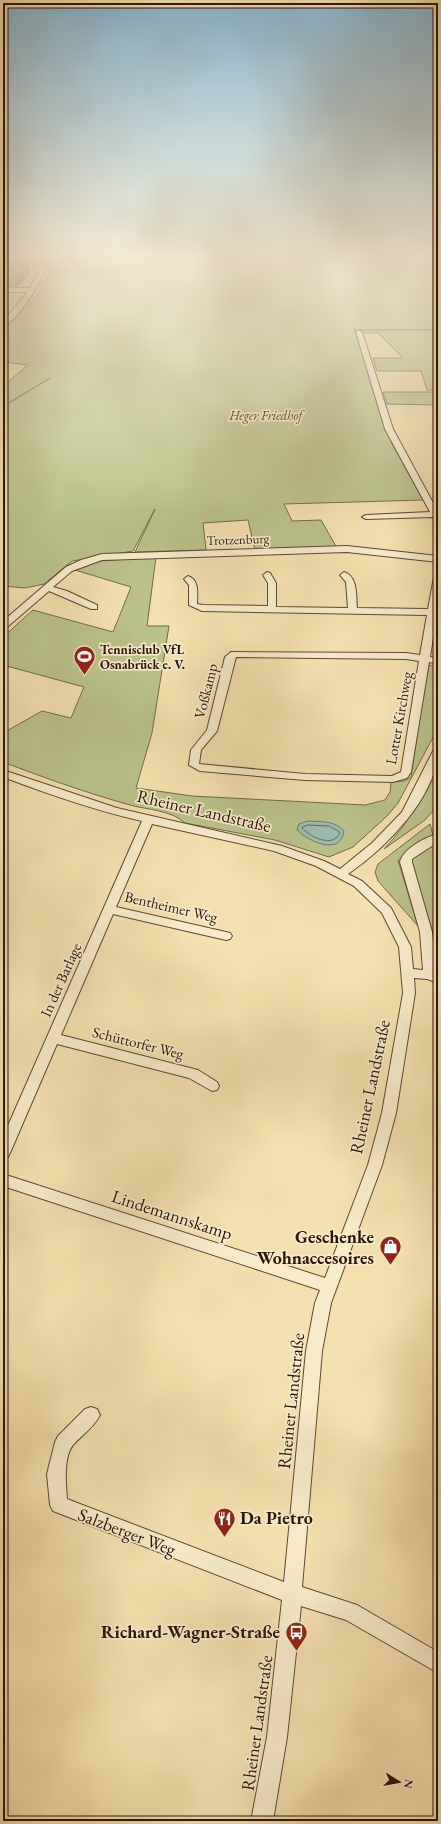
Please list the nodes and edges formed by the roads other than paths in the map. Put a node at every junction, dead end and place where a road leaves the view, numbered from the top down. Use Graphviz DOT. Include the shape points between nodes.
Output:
graph roads {
  1 [pos="362,340"];
  2 [pos="366,516"];
  3 [pos="436,517"];
  4 [pos="438,559"];
  5 [pos="267,575"];
  6 [pos="344,575"];
  7 [pos="188,579"];
  8 [pos="437,584"];
  9 [pos="47,588"];
  10 [pos="94,607"];
  11 [pos="272,609"];
  12 [pos="353,610"];
  13 [pos="432,612"];
  14 [pos="4,623"];
  15 [pos="434,632"];
  16 [pos="425,658"];
  17 [pos="438,661"];
  18 [pos="438,751"];
  19 [pos="3,773"];
  20 [pos="398,778"];
  21 [pos="148,820"];
  22 [pos="438,838"];
  23 [pos="343,872"];
  24 [pos="110,909"];
  25 [pos="226,936"];
  26 [pos="410,973"];
  27 [pos="434,977"];
  28 [pos="52,1038"];
  29 [pos="212,1086"];
  30 [pos="3,1153"];
  31 [pos="3,1180"];
  32 [pos="329,1286"];
  33 [pos="91,1415"];
  34 [pos="292,1595"];
  35 [pos="438,1663"];
  36 [pos="262,1821"];
  1 -- 3 [label="street" via="389,429"];
  2 -- 3 [label="street"];
  4 -- 9 [label="street, Trotzenburg" via="347,549 114,556 84,562 69,569"];
  5 -- 11 [label="street" via="272,582"];
  6 -- 12 [label="street" via="350,582"];
  7 -- 11 [label="street" via="193,585 193,605 202,608"];
  8 -- 13 [label="street, Lotter Kirchweg"];
  9 -- 10 [label="street"];
  9 -- 14 [label="street, Trotzenburg"];
  11 -- 12 [label="street"];
  12 -- 13 [label="street"];
  13 -- 15 [label="street, Lotter Kirchweg"];
  15 -- 16 [label="street, Lotter Kirchweg"];
  16 -- 17 [label="street, Lotter Kirchweg"];
  16 -- 20 [label="street, Lotter Kirchweg" via="406,772"];
  16 -- 20 [label="street, Voßkamp" via="234,654 230,657 212,731 196,750 194,765 200,768 305,777"];
  18 -- 23 [label="street" via="406,814 390,832"];
  19 -- 21 [label="street, Rheiner Landstraße" via="39,787"];
  21 -- 23 [label="street, Rheiner Landstraße" via="267,846"];
  21 -- 24 [label="street, In der Barlage"];
  22 -- 27 [label="street" via="432,839 407,857 406,862 425,927"];
  23 -- 26 [label="street, Rheiner Landstraße" via="373,895 393,919 401,936"];
  24 -- 25 [label="street, Bentheimer Weg"];
  24 -- 28 [label="street, In der Barlage"];
  26 -- 27 [label="street"];
  26 -- 32 [label="street, Rheiner Landstraße" via="407,1009 389,1113 375,1165"];
  28 -- 29 [label="street, Schüttorfer Weg" via="193,1074"];
  28 -- 30 [label="street, In der Barlage"];
  31 -- 32 [label="street, Lindemannskamp"];
  32 -- 34 [label="street, Rheiner Landstraße" via="319,1319 314,1351"];
  33 -- 34 [label="street, Salzberger Weg" via="64,1442 56,1474 59,1505"];
  34 -- 35 [label="street" via="350,1612"];
  34 -- 36 [label="street, Rheiner Landstraße" via="277,1737"];
}
